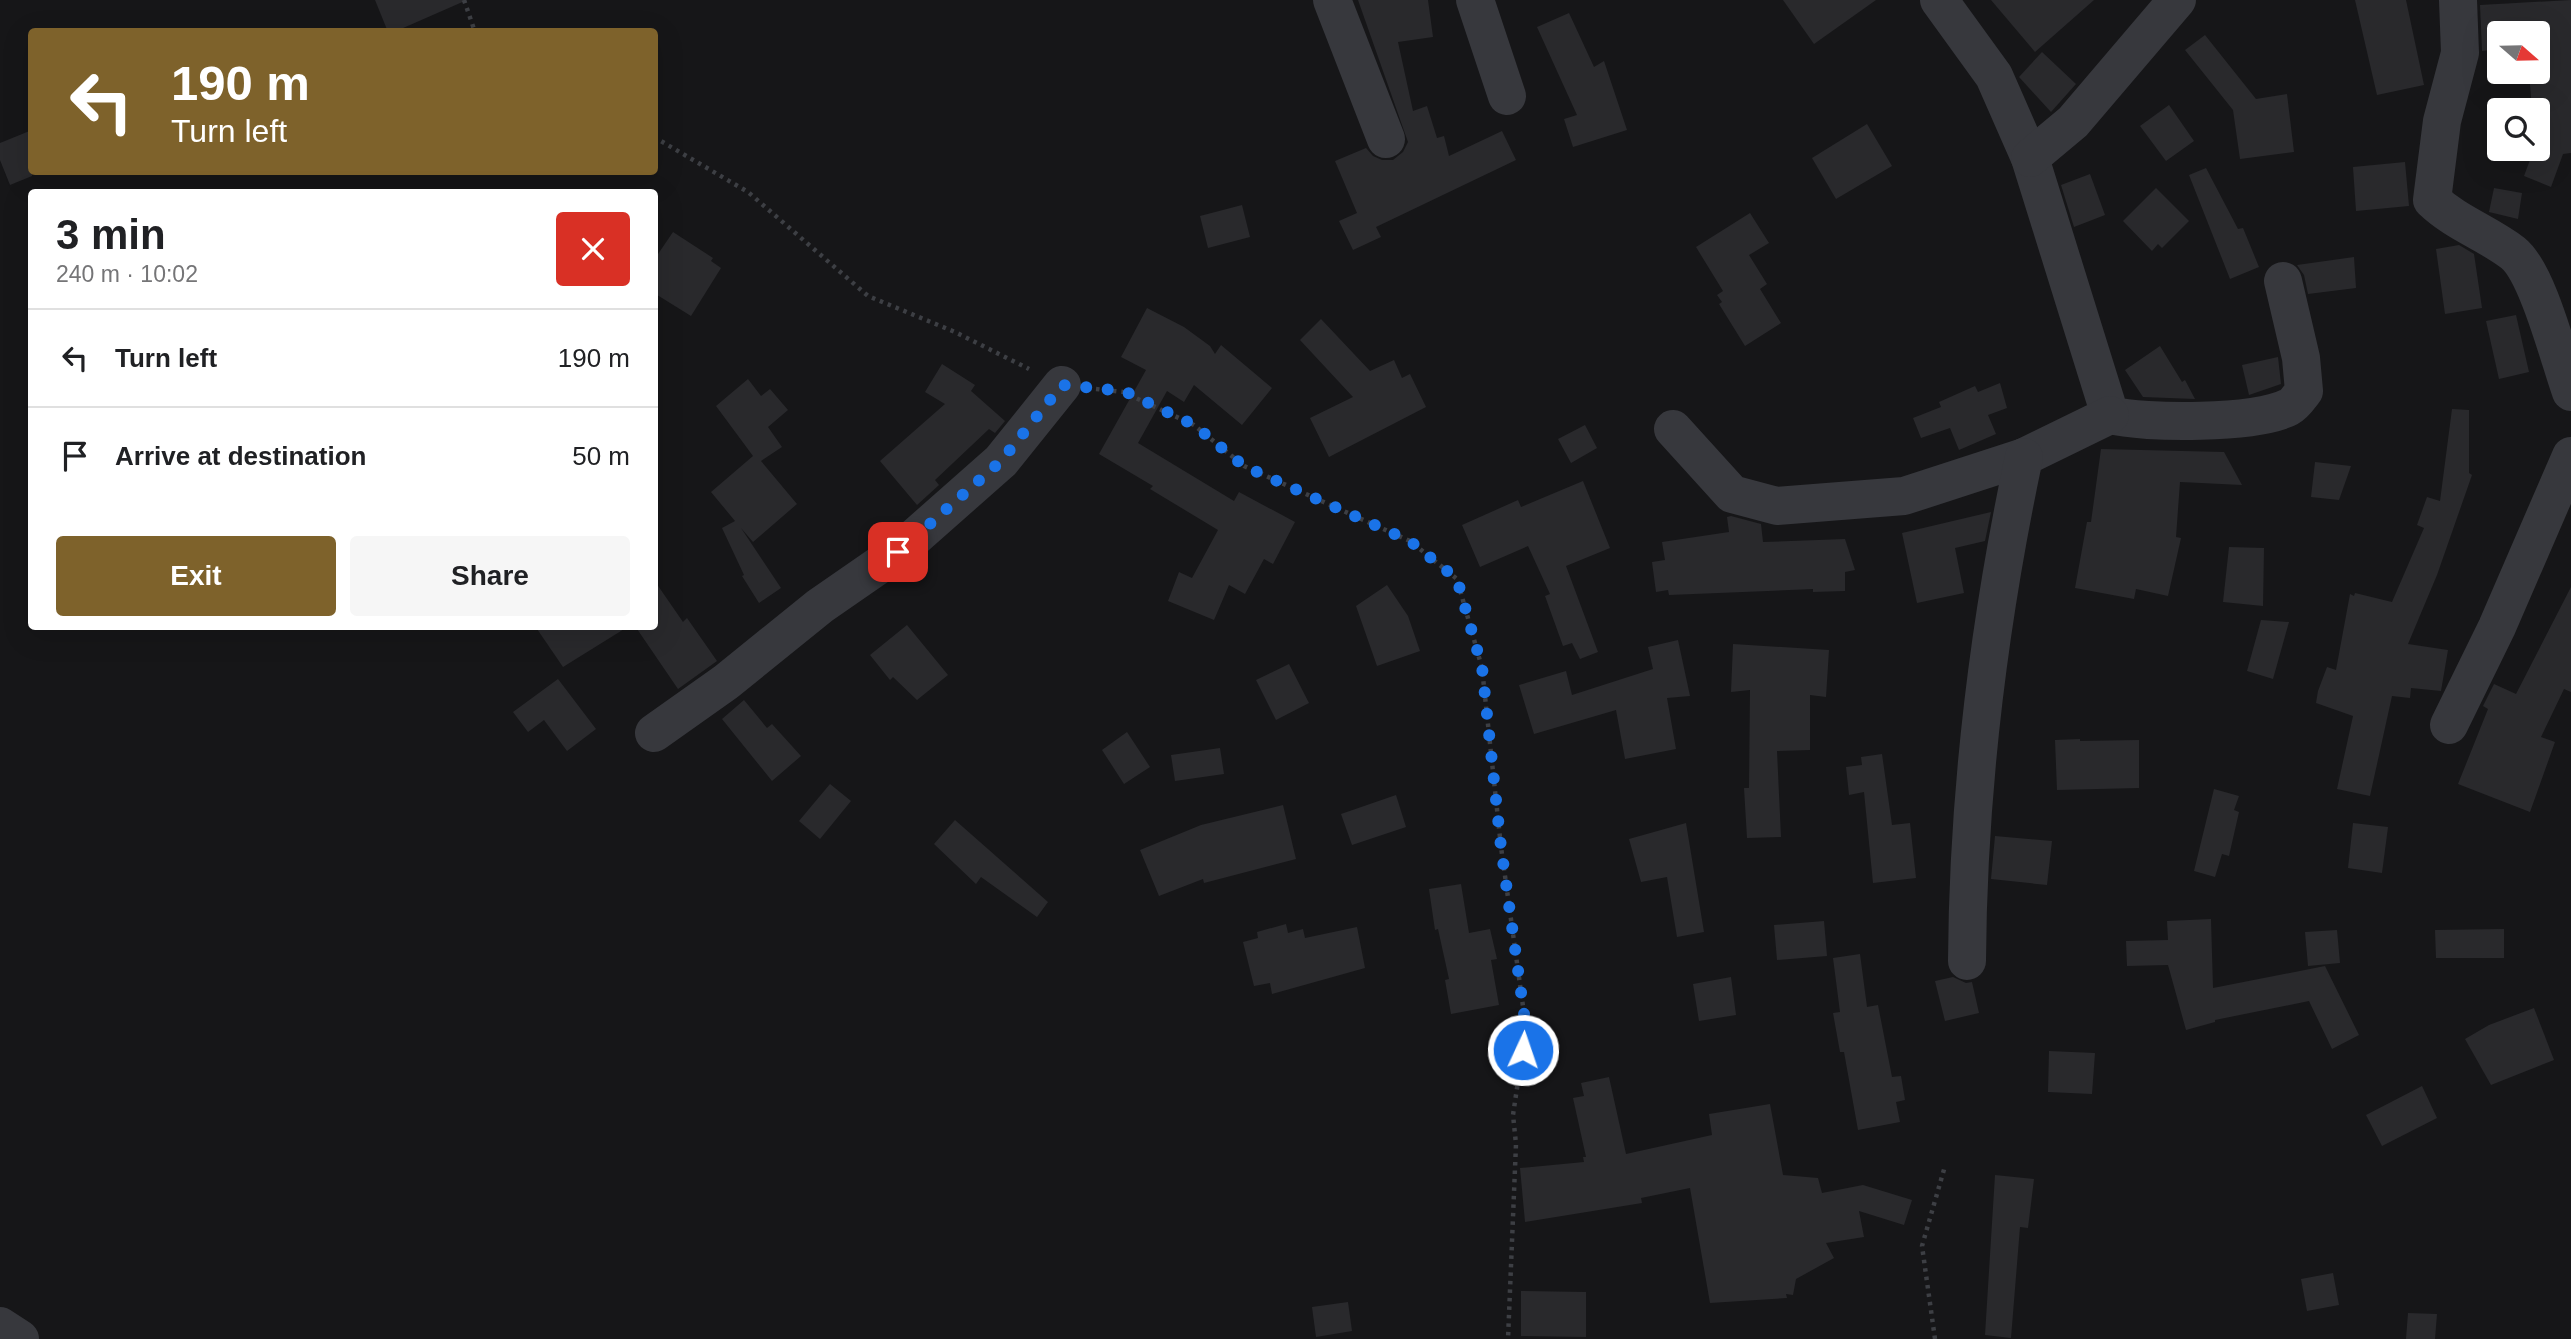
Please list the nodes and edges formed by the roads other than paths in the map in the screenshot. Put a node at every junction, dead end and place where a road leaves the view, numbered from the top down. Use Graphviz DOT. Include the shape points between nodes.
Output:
graph roads {
  1 [pos="1332,0"];
  2 [pos="1475,0"];
  3 [pos="1939,0"];
  4 [pos="2177,0"];
  5 [pos="2458,0"];
  6 [pos="1507,96"];
  7 [pos="1386,139"];
  8 [pos="2030,158"];
  9 [pos="2283,281"];
  10 [pos="1062,385"];
  11 [pos="2571,392"];
  12 [pos="2110,415"];
  13 [pos="1673,429"];
  14 [pos="2571,456"];
  15 [pos="2024,457"];
  16 [pos="2449,725"];
  17 [pos="654,733"];
  18 [pos="1966,961"];
  19 [pos="0,1326"];
  20 [pos="20,1339"];
  1 -- 7 [label="street"];
  2 -- 6 [label="street"];
  3 -- 8 [label="street" via="1994,76"];
  4 -- 8 [label="street" via="2073,122"];
  5 -- 11 [label="street" via="2459,53 2442,121 2432,200 2449,216 2514,253 2528,270"];
  8 -- 12 [label="street"];
  9 -- 12 [label="street" via="2304,391 2291,407 2193,421 2133,421"];
  10 -- 17 [label="street" via="1001,461 898,552"];
  12 -- 15 [label="street"];
  13 -- 15 [label="street" via="1732,494 1777,506 1904,496"];
  14 -- 16 [label="street"];
  15 -- 18 [label="street" via="1991,637 1967,869"];
  19 -- 20 [label="street"];
}
